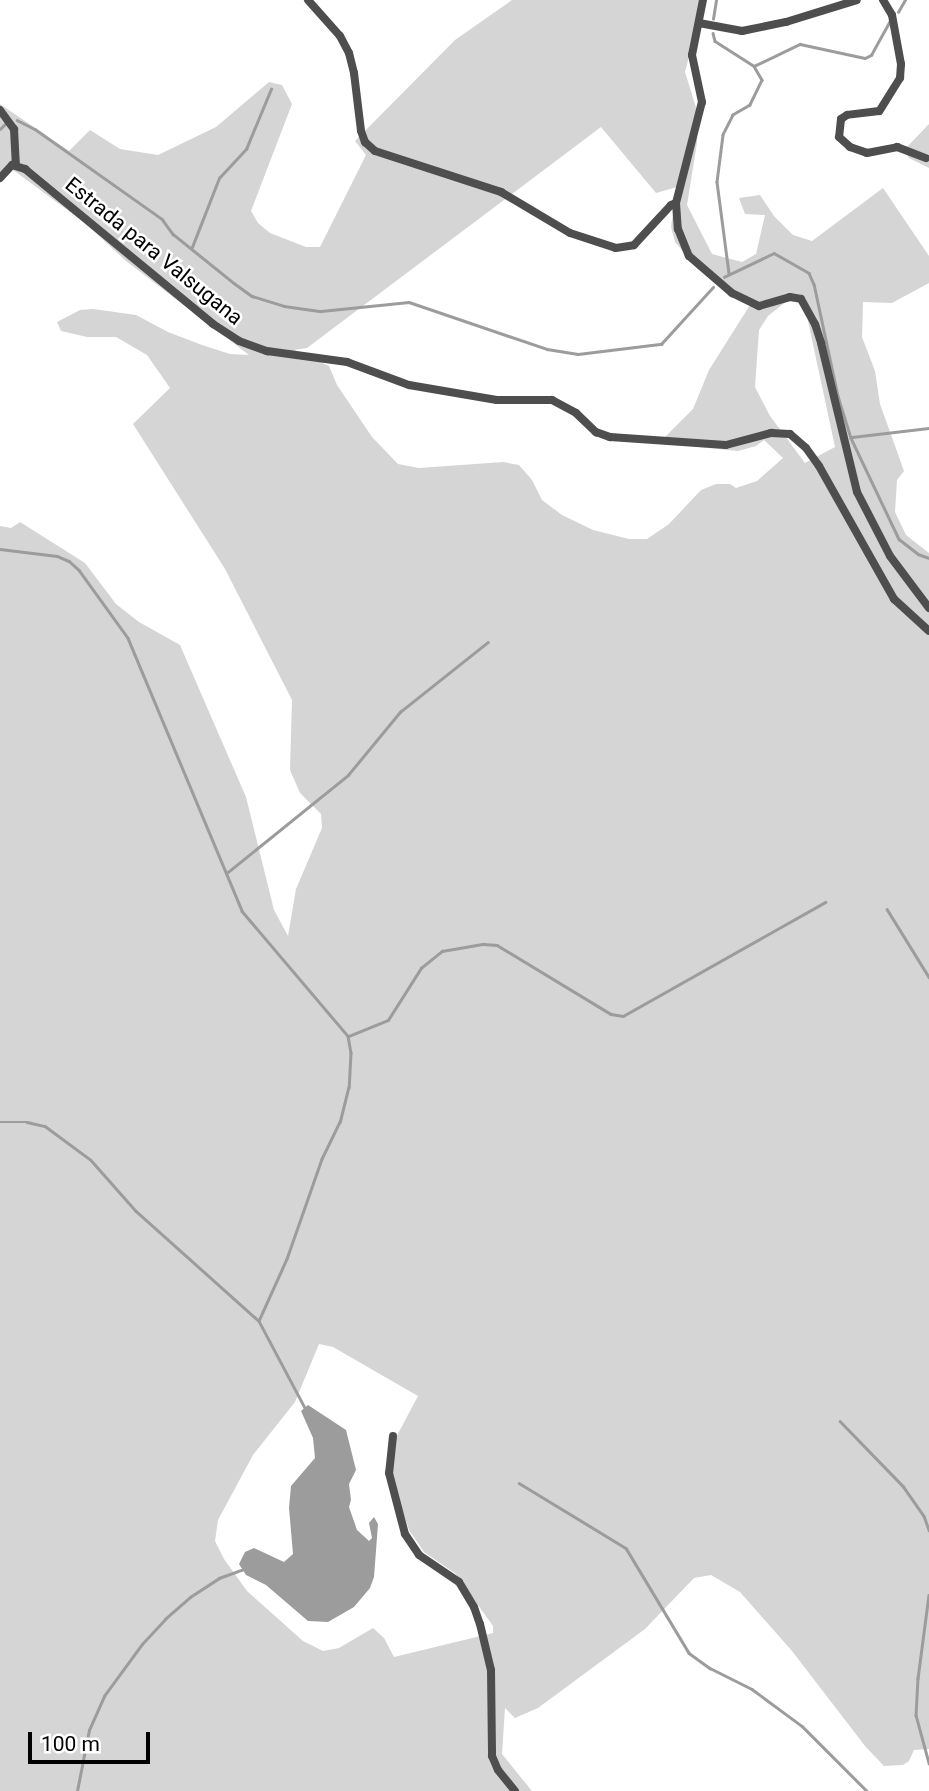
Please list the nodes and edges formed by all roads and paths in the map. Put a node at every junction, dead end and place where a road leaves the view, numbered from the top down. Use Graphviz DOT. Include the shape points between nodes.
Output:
graph roads {
  1 [pos="308,0"];
  2 [pos="703,0"];
  3 [pos="857,0"];
  4 [pos="883,0"];
  5 [pos="699,23"];
  6 [pos="0,110"];
  7 [pos="926,158"];
  8 [pos="16,164"];
  9 [pos="0,178"];
  10 [pos="676,204"];
  11 [pos="929,608"];
  12 [pos="929,631"];
  13 [pos="393,1436"];
  14 [pos="515,1791"];
  1 -- 10 [label="street" via="340,36 349,54 361,131 375,151 501,192 570,233 616,248 634,245"];
  2 -- 5 [label="street"];
  3 -- 5 [label="street" via="741,31"];
  4 -- 7 [label="street" via="892,15 900,79 879,111 841,120 839,137 867,153 897,147"];
  5 -- 10 [label="street" via="692,55 702,102"];
  6 -- 8 [label="street" via="14,129"];
  8 -- 9 [label="street"];
  8 -- 12 [label="street, Estrada para Valsugana" via="213,324 254,347 347,362 409,385 497,400 552,400 610,437 726,445 771,433 790,435 819,466 894,599"];
  10 -- 11 [label="street" via="678,229 689,256 732,293 759,306 790,297 805,305 821,343 857,492 890,556"];
  13 -- 14 [label="street" via="389,1473 405,1534 419,1555 458,1582 474,1607 491,1670 492,1756"];
}
